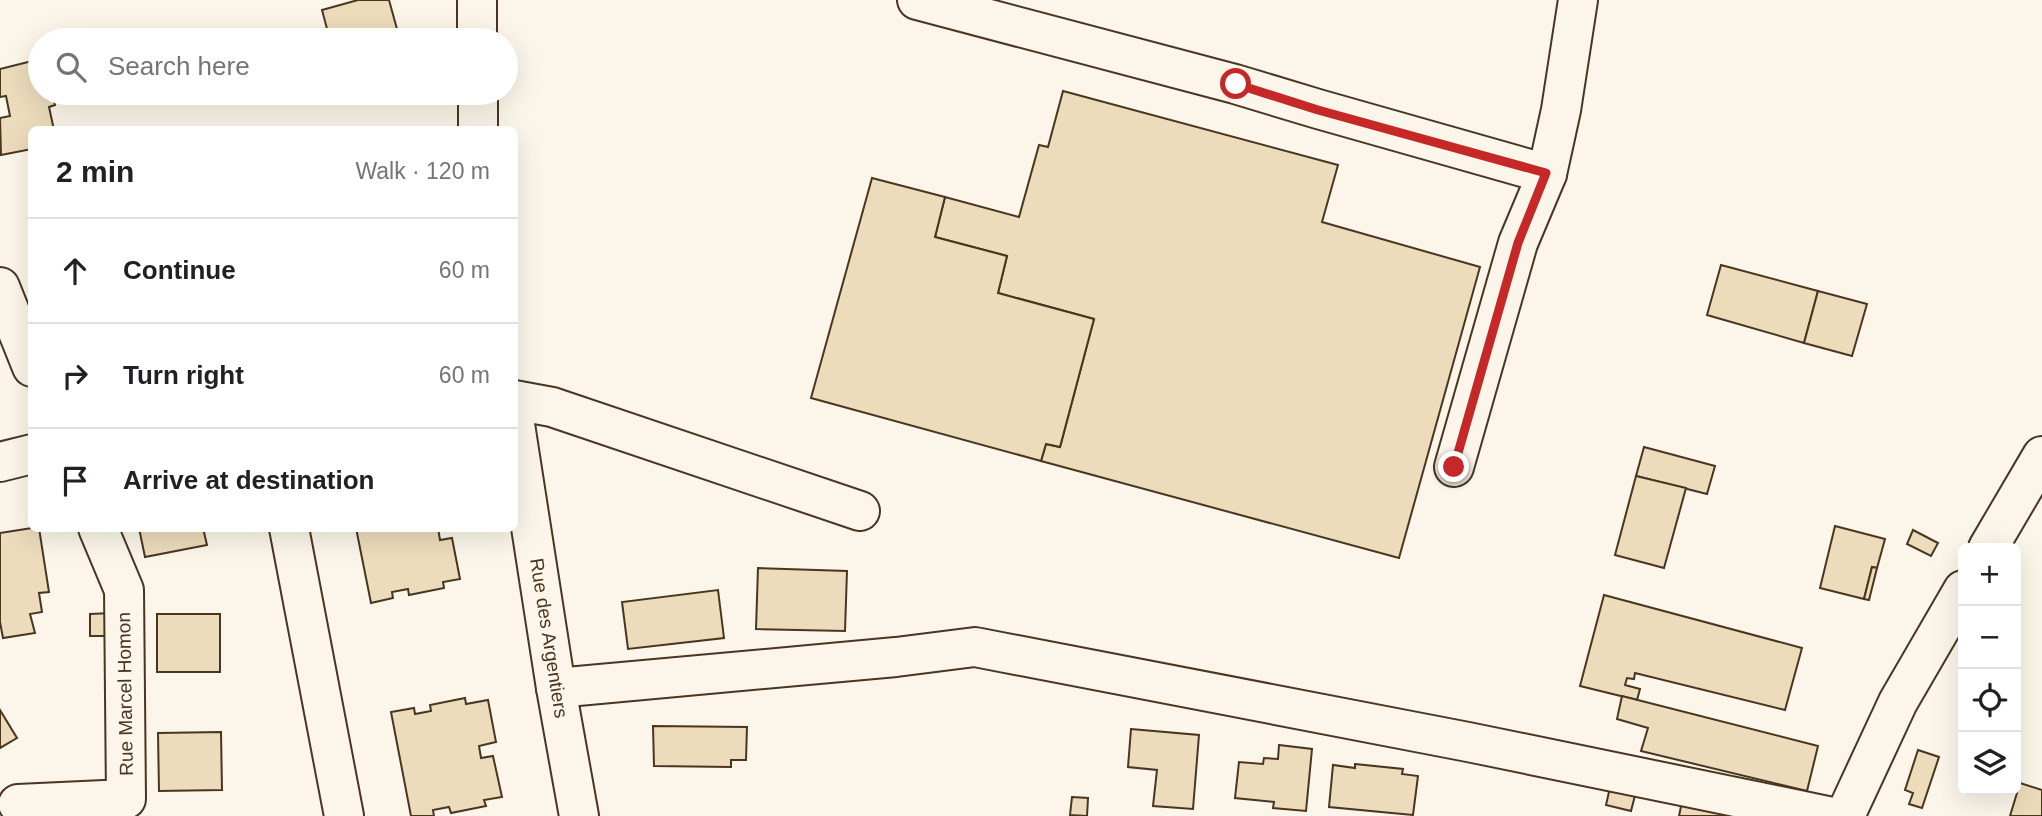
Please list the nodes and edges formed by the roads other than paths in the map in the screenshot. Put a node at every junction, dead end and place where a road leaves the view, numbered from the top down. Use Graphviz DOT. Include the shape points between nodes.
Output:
graph roads {
  1 [pos="477,0"];
  2 [pos="917,0"];
  3 [pos="1578,0"];
  4 [pos="477,28"];
  5 [pos="478,105"];
  6 [pos="478,126"];
  7 [pos="1546,173"];
  8 [pos="0,287"];
  9 [pos="28,357"];
  10 [pos="518,401"];
  11 [pos="518,444"];
  12 [pos="28,455"];
  13 [pos="2042,456"];
  14 [pos="0,461"];
  15 [pos="1454,467"];
  16 [pos="860,511"];
  17 [pos="100,532"];
  18 [pos="290,532"];
  19 [pos="1991,543"];
  20 [pos="1958,599"];
  21 [pos="556,688"];
  22 [pos="18,804"];
  23 [pos="344,816"];
  24 [pos="579,816"];
  25 [pos="1828,816"];
  26 [pos="1845,816"];
  1 -- 4 [label="street"];
  2 -- 7 [label="street" via="1236,84"];
  3 -- 7 [label="street"];
  5 -- 6 [label="street"];
  7 -- 15 [label="street" via="1518,243"];
  8 -- 9 [label="street"];
  10 -- 16 [label="street" via="552,407"];
  11 -- 21 [label="street, Rue des Argentiers"];
  12 -- 14 [label="street"];
  13 -- 19 [label="street"];
  17 -- 22 [label="street, Rue Marcel Homon" via="124,590 126,799"];
  18 -- 23 [label="street"];
  20 -- 26 [label="street" via="1898,702"];
  21 -- 24 [label="street, Rue des Argentiers"];
  21 -- 25 [label="street" via="975,647"];
}
